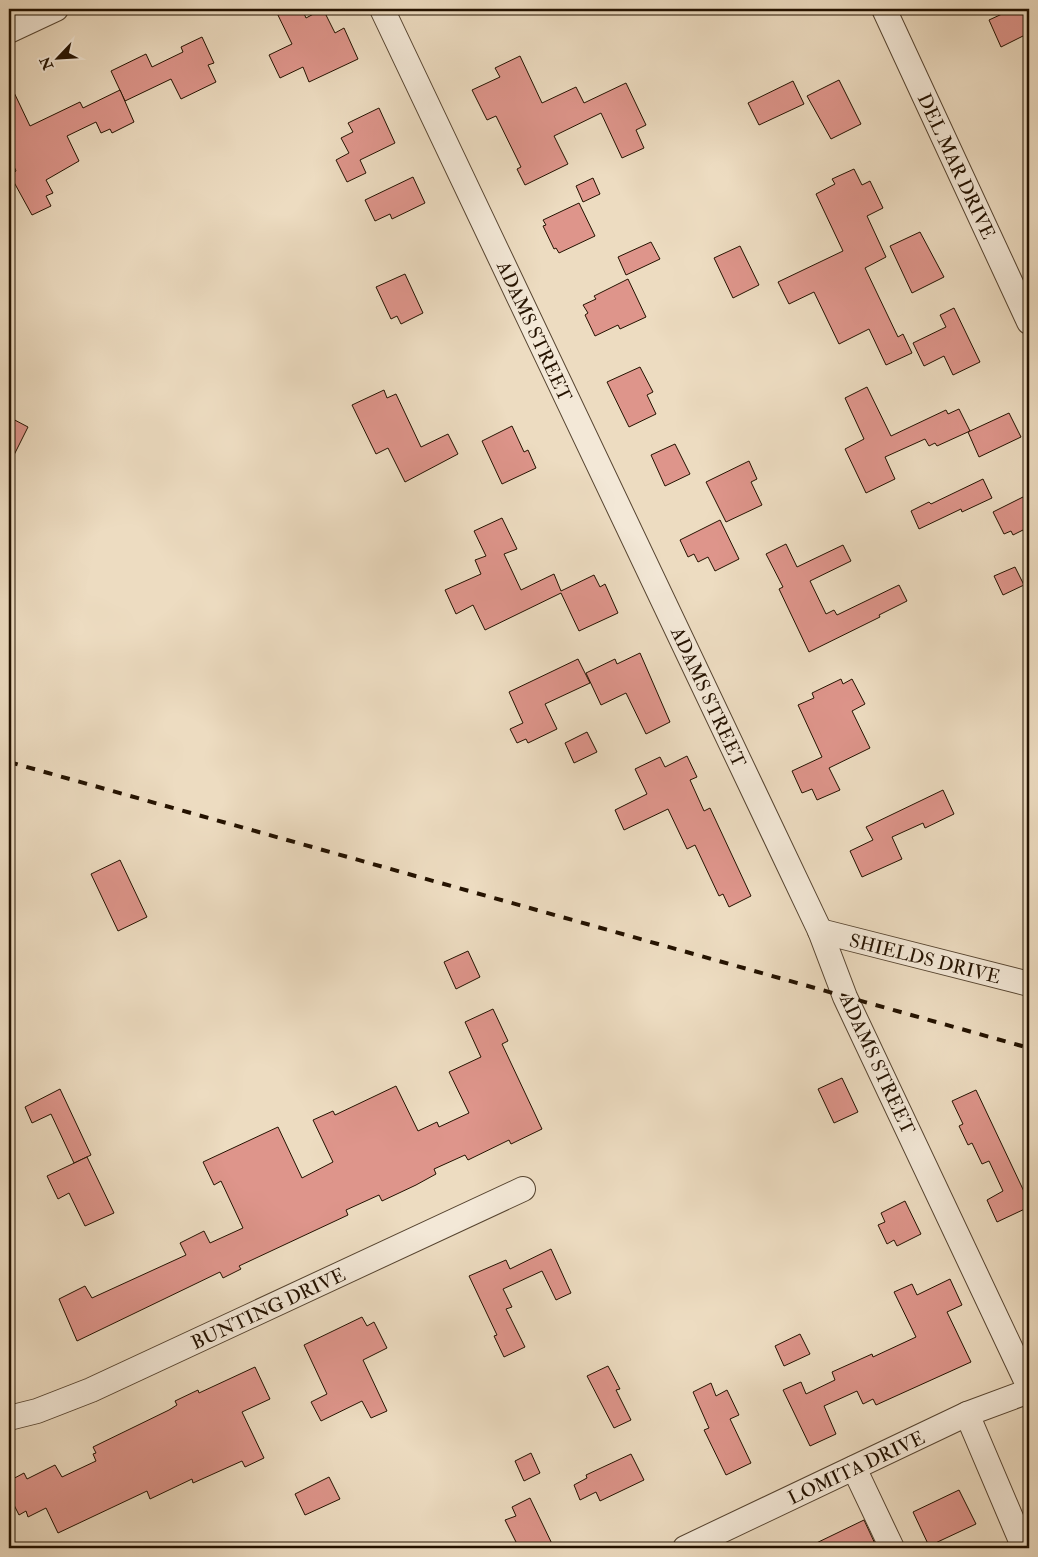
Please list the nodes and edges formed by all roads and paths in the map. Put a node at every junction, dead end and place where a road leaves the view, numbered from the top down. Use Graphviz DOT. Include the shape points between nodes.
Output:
graph roads {
  1 [pos="56,9"];
  2 [pos="382,9"];
  3 [pos="884,9"];
  4 [pos="9,31"];
  5 [pos="1029,322"];
  6 [pos="820,932"];
  7 [pos="1029,984"];
  8 [pos="524,1189"];
  9 [pos="1029,1387"];
  10 [pos="1029,1391"];
  11 [pos="967,1414"];
  12 [pos="9,1418"];
  13 [pos="854,1468"];
  14 [pos="696,1546"];
  15 [pos="892,1548"];
  16 [pos="1024,1548"];
  1 -- 4 [label="street"];
  2 -- 6 [label="street, ADAMS STREET"];
  3 -- 5 [label="street, DEL MAR DRIVE"];
  6 -- 7 [label="street, SHIELDS DRIVE"];
  6 -- 9 [label="street, ADAMS STREET" via="845,997"];
  8 -- 12 [label="street, BUNTING DRIVE" via="91,1390"];
  10 -- 11 [label="street, LOMITA DRIVE"];
  11 -- 13 [label="street, LOMITA DRIVE"];
  11 -- 16 [label="street"];
  13 -- 14 [label="street, LOMITA DRIVE"];
  13 -- 15 [label="street"];
}
